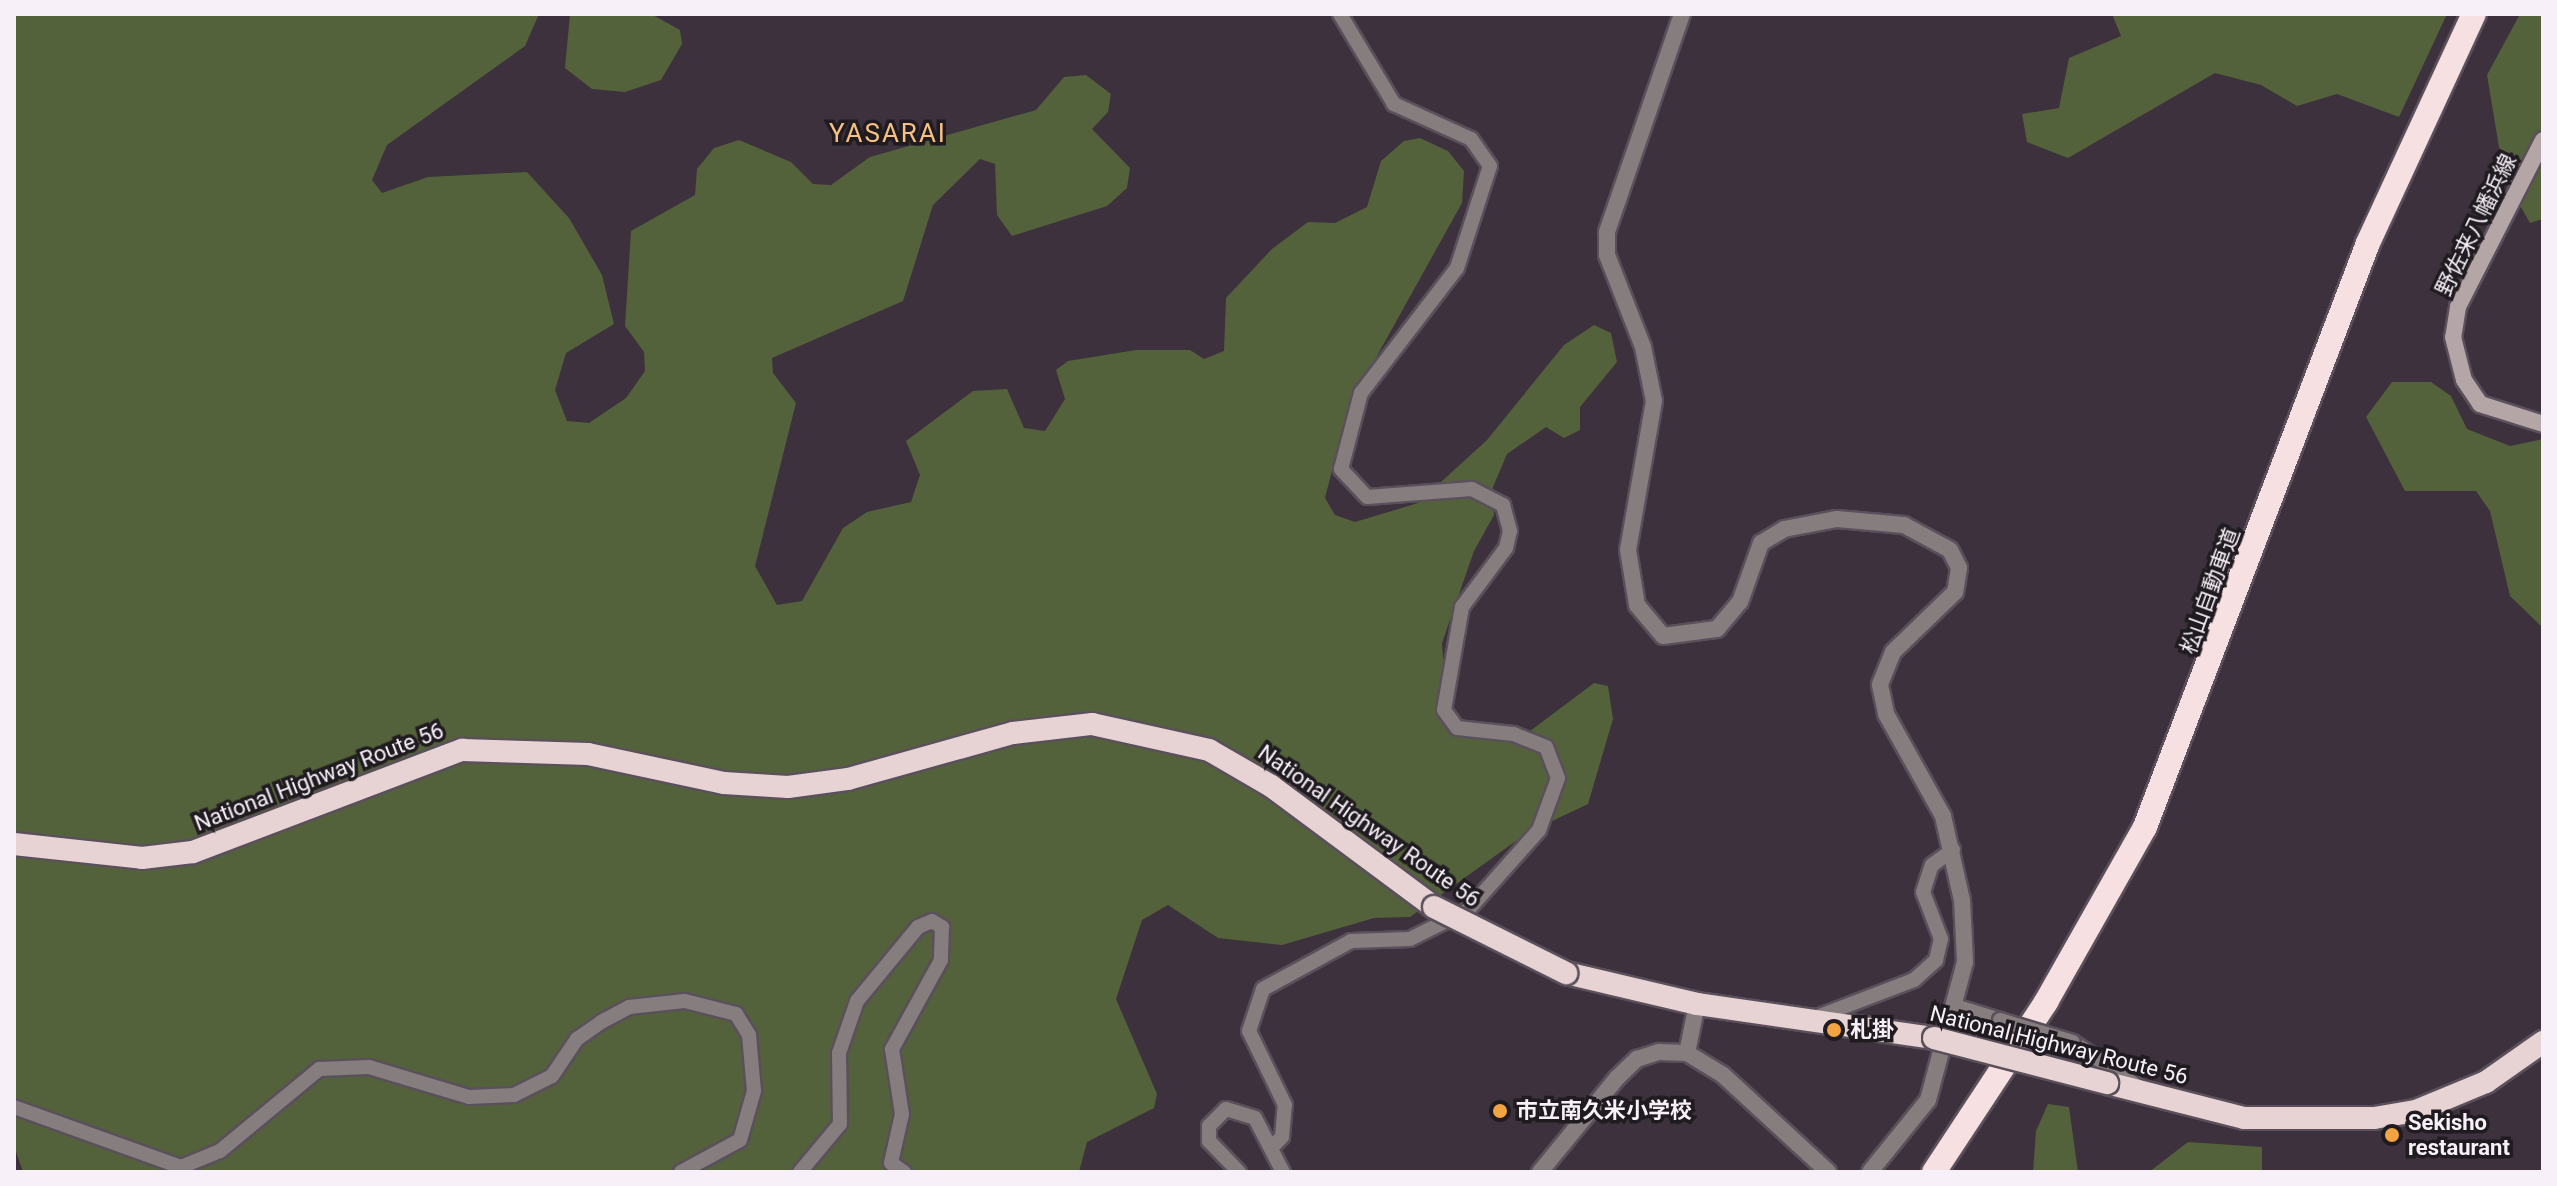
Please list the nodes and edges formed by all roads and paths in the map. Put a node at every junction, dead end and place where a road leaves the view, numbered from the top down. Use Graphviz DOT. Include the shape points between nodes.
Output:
graph roads {
  1 [pos="1340,14"];
  2 [pos="1682,14"];
  3 [pos="2474,14"];
  4 [pos="2543,140"];
  5 [pos="2543,424"];
  6 [pos="14,844"];
  7 [pos="1953,850"];
  8 [pos="1697,1004"];
  9 [pos="1958,1007"];
  10 [pos="1817,1017"];
  11 [pos="2543,1042"];
  12 [pos="1687,1053"];
  13 [pos="2148,1095"];
  14 [pos="14,1107"];
  15 [pos="1273,1146"];
  16 [pos="1936,1168"];
  17 [pos="681,1172"];
  18 [pos="800,1172"];
  19 [pos="904,1172"];
  20 [pos="1239,1172"];
  21 [pos="1283,1172"];
  22 [pos="1540,1172"];
  23 [pos="1828,1172"];
  24 [pos="1870,1172"];
  1 -- 15 [label="street" via="1394,104 1471,139 1490,166 1457,268 1361,393 1341,469 1367,497 1472,489 1503,505 1510,531 1506,548 1462,607 1444,710 1457,728 1513,734 1546,747 1558,778 1539,830 1468,910 1410,939 1351,941 1263,989 1249,1031 1285,1105 1282,1137"];
  2 -- 7 [label="street" via="1607,232 1607,255 1643,347 1654,401 1628,550 1633,594 1648,625 1663,636 1688,637 1730,618 1750,560 1761,543 1784,529 1837,519 1904,525 1950,550 1959,568 1955,592 1893,652 1880,685 1886,714 1937,804"];
  3 -- 16 [label="highway, 松山自動車道" via="2368,243 2145,827 2096,919"];
  4 -- 5 [label="main road, 野佐来八幡浜線" via="2458,307 2453,337 2464,380 2480,404"];
  6 -- 8 [label="highway, National Highway Route 56, bridge" via="142,858 193,852 252,835 398,771 462,750 525,747 788,787 848,779 1013,733 1092,724 1209,750 1271,786 1434,907 1566,973"];
  7 -- 9 [label="street" via="1965,962"];
  7 -- 10 [label="street" via="1932,865 1923,892 1941,939 1936,960 1914,980"];
  8 -- 10 [label="highway, National Highway Route 56"];
  8 -- 12 [label="street"];
  9 -- 13 [label="street, bridge" via="2073,1042"];
  9 -- 24 [label="street" via="1928,1100"];
  10 -- 13 [label="highway, National Highway Route 56, bridge" via="1934,1038"];
  11 -- 13 [label="highway, National Highway Route 56" via="2486,1082 2416,1111 2374,1118 2244,1118"];
  12 -- 22 [label="street" via="1637,1059"];
  12 -- 23 [label="street" via="1772,1114"];
  14 -- 17 [label="street" via="181,1167 220,1151 319,1069 369,1067 469,1097 514,1095 543,1084 577,1039 601,1022 629,1007 685,1001 736,1014 749,1035 754,1091 740,1140"];
  15 -- 20 [label="street" via="1243,1111 1216,1115 1209,1141"];
  15 -- 21 [label="street"];
  18 -- 19 [label="street" via="840,1124 839,1053 857,1001 918,927 932,921 942,927 941,960 892,1049 902,1114 891,1163"];
}
